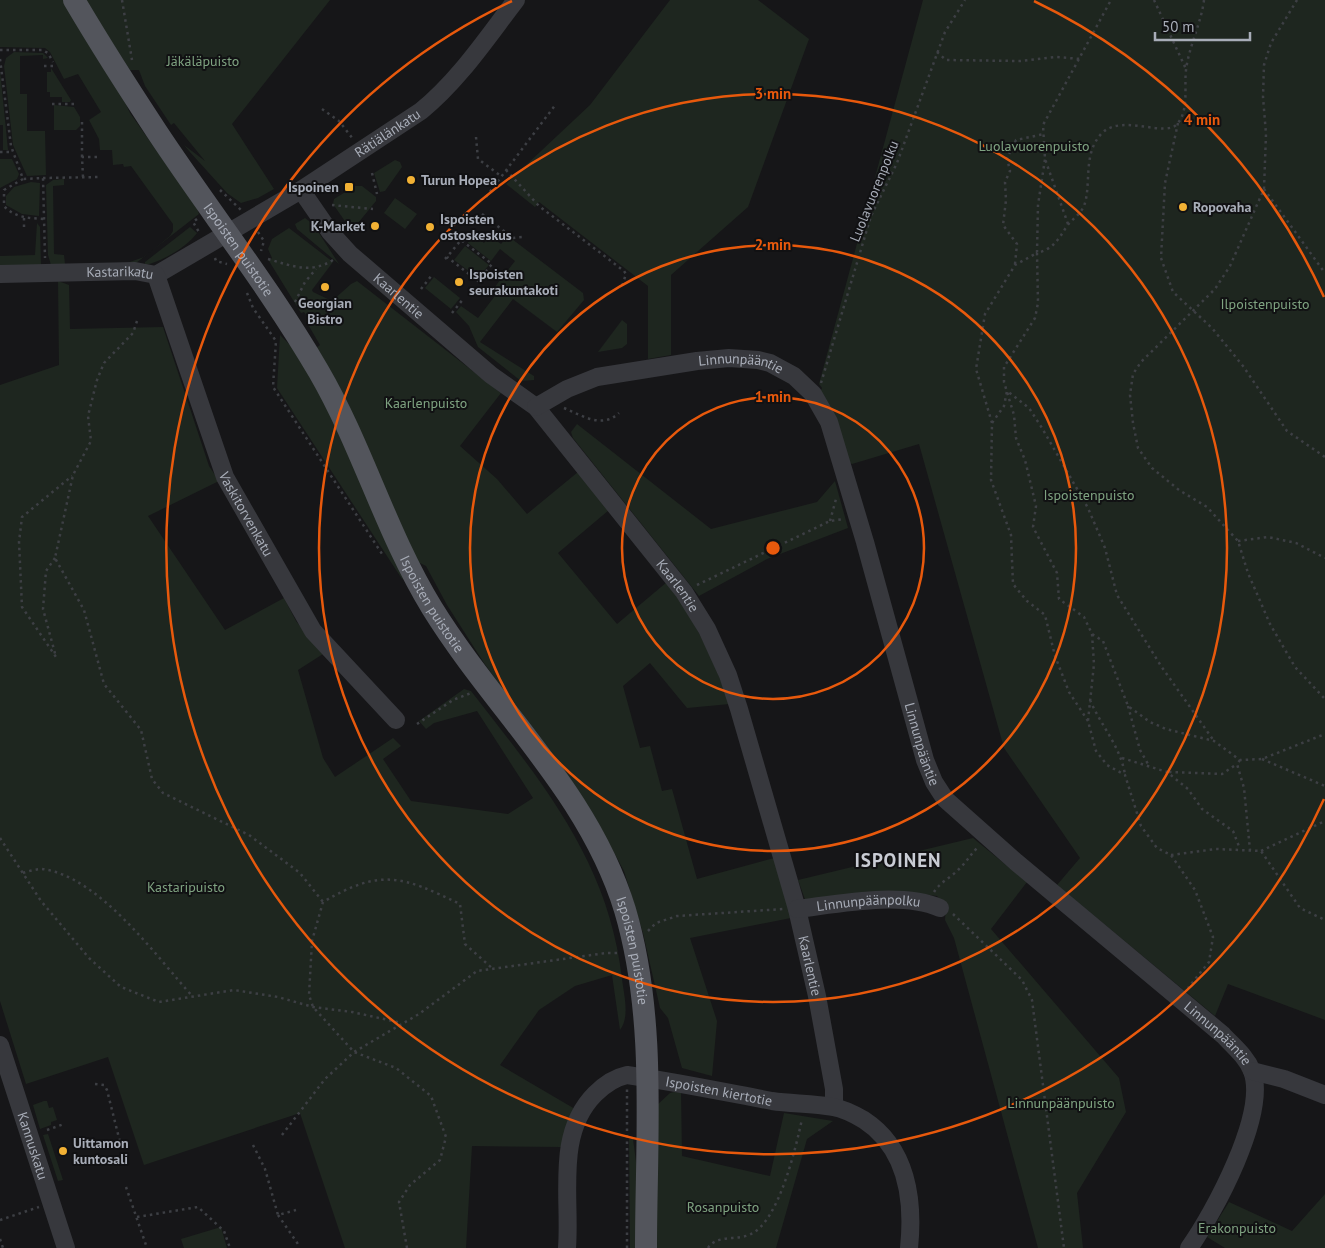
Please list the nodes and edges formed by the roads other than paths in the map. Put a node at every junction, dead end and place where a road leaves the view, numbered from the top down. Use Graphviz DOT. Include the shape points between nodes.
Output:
graph roads {
  1 [pos="74,0"];
  2 [pos="516,0"];
  3 [pos="301,190"];
  4 [pos="228,233"];
  5 [pos="0,274"];
  6 [pos="156,275"];
  7 [pos="536,407"];
  8 [pos="396,720"];
  9 [pos="934,905"];
  10 [pos="797,909"];
  11 [pos="0,1045"];
  12 [pos="1252,1071"];
  13 [pos="637,1081"];
  14 [pos="1325,1094"];
  15 [pos="834,1107"];
  16 [pos="66,1248"];
  17 [pos="568,1248"];
  18 [pos="646,1248"];
  19 [pos="909,1248"];
  20 [pos="1189,1248"];
  1 -- 4 [label="main road, Ispoisten puistotie" via="157,133"];
  2 -- 3 [label="street, Rätiälänkatu" via="440,96"];
  3 -- 4 [label="street, Rätiälänkatu"];
  3 -- 7 [label="street, Kaarlentie" via="330,232 350,254 491,375"];
  4 -- 6 [label="street, Kastarikatu"];
  4 -- 13 [label="main road, Ispoisten puistotie" via="326,385 400,550 428,601 472,667 550,765 581,812 624,909 628,955 642,998"];
  5 -- 6 [label="street, Kastarikatu" via="135,271"];
  6 -- 8 [label="street, Vaskitorvenkatu" via="225,477 313,631"];
  7 -- 10 [label="street, Kaarlentie" via="684,592 707,629 728,675"];
  7 -- 12 [label="street, Linnunpääntie" via="566,389 597,377 697,361 750,358 770,363 794,376 813,394 830,422 929,771 945,799 1223,1035 1246,1059"];
  9 -- 10 [label="street, Linnunpäänpolku" via="864,902"];
  10 -- 15 [label="street, Kaarlentie" via="817,996 834,1088"];
  11 -- 16 [label="street, Kannuskatu"];
  12 -- 14 [label="street" via="1284,1078"];
  12 -- 20 [label="street, Linnunpääntie" via="1252,1110 1241,1152 1217,1203"];
  13 -- 15 [label="street, Ispoisten kiertotie"];
  13 -- 17 [label="street, Ispoisten kiertotie" via="627,1076 609,1082 591,1098 577,1118 569,1147"];
  13 -- 18 [label="main road, Ispoisten puistotie"];
  15 -- 19 [label="street, Ispoisten kiertotie" via="852,1113 876,1128 893,1147 901,1163 907,1189 911,1218"];
}
